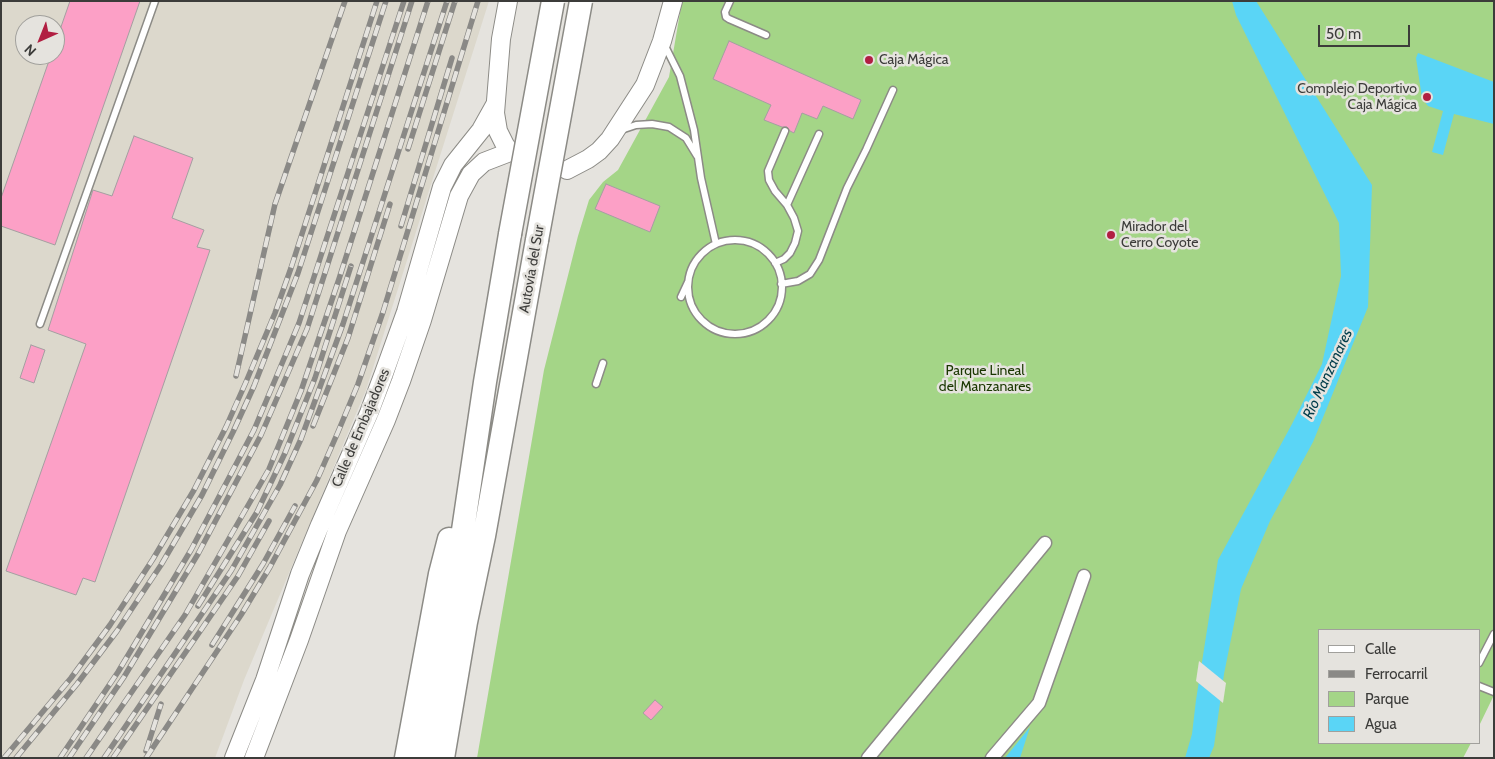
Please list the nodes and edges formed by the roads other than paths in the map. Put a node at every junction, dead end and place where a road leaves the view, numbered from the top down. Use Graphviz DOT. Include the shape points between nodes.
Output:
graph roads {
  1 [pos="155,1"];
  2 [pos="508,1"];
  3 [pos="553,1"];
  4 [pos="581,1"];
  5 [pos="673,1"];
  6 [pos="730,1"];
  7 [pos="766,34"];
  8 [pos="662,41"];
  9 [pos="893,90"];
  10 [pos="496,104"];
  11 [pos="785,132"];
  12 [pos="613,134"];
  13 [pos="819,134"];
  14 [pos="698,158"];
  15 [pos="567,170"];
  16 [pos="787,205"];
  17 [pos="716,244"];
  18 [pos="775,263"];
  19 [pos="688,281"];
  20 [pos="781,284"];
  21 [pos="681,297"];
  22 [pos="40,324"];
  23 [pos="603,362"];
  24 [pos="485,382"];
  25 [pos="596,384"];
  26 [pos="484,536"];
  27 [pos="1045,543"];
  28 [pos="1084,576"];
  29 [pos="1494,634"];
  30 [pos="1480,661"];
  31 [pos="1480,686"];
  32 [pos="1494,692"];
  33 [pos="234,758"];
  34 [pos="254,758"];
  35 [pos="406,758"];
  36 [pos="425,758"];
  37 [pos="443,758"];
  38 [pos="458,758"];
  39 [pos="868,758"];
  40 [pos="992,758"];
  1 -- 22 [label="lane"];
  2 -- 10 [label="main road" via="501,39"];
  3 -- 24 [label="highway, Autovía del Sur, bridge"];
  4 -- 26 [label="highway, Autovía del Sur, bridge"];
  5 -- 8 [label="main road"];
  6 -- 7 [label="lane" via="725,12 729,19"];
  8 -- 12 [label="main road" via="645,85"];
  8 -- 14 [label="lane" via="680,76"];
  9 -- 20 [label="lane" via="847,188 819,260 810,274"];
  10 -- 33 [label="main road, Calle de Embajadores" via="481,130 453,165 442,187 406,312 384,373 300,574 265,680"];
  10 -- 34 [label="main road, Calle de Embajadores" via="498,131 510,152 484,162 471,174 459,196 401,381 337,531"];
  11 -- 16 [label="lane" via="768,171 775,191"];
  12 -- 14 [label="lane" via="636,125 669,127 686,138"];
  12 -- 15 [label="main road" via="599,151"];
  13 -- 16 [label="lane"];
  14 -- 17 [label="lane"];
  16 -- 18 [label="lane" via="798,231 790,253"];
  17 -- 18 [label="lane" via="731,240 747,242 762,248"];
  17 -- 19 [label="lane" via="702,253"];
  18 -- 20 [label="lane"];
  19 -- 20 [label="lane" via="689,296 701,319 720,331 735,334 751,331 765,323 780,301"];
  19 -- 21 [label="lane"];
  23 -- 25 [label="lane"];
  24 -- 35 [label="highway" via="440,574"];
  24 -- 36 [label="highway"];
  26 -- 37 [label="highway"];
  26 -- 38 [label="highway" via="479,611"];
  27 -- 39 [label="street"];
  28 -- 40 [label="street" via="1039,702"];
  29 -- 30 [label="lane"];
  31 -- 32 [label="lane"];
}
